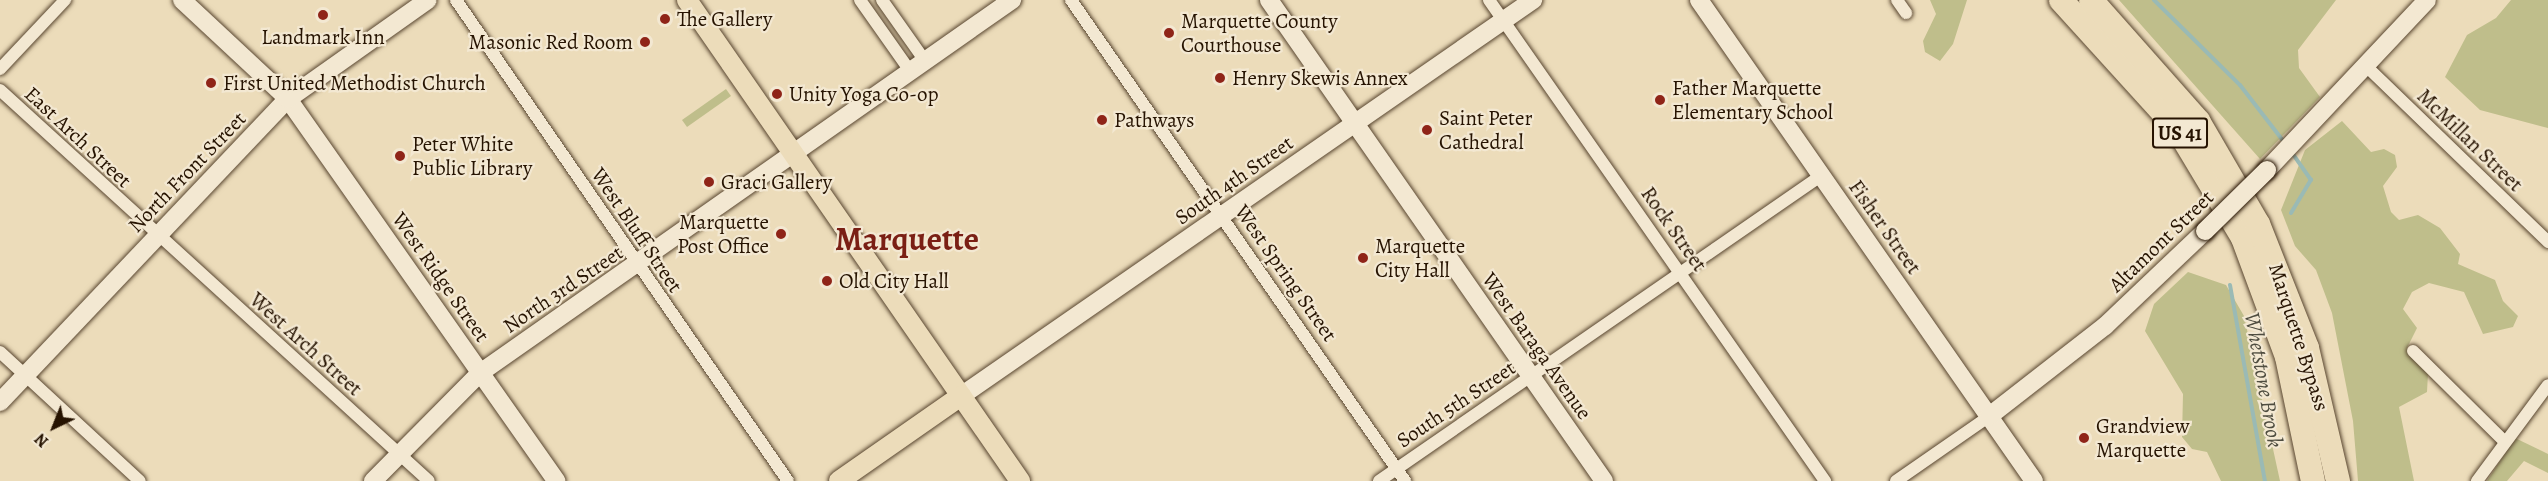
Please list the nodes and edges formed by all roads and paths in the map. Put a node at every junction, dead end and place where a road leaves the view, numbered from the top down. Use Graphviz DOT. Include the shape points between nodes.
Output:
graph roads {
  1 [pos="65,0"];
  2 [pos="182,0"];
  3 [pos="428,0"];
  4 [pos="456,0"];
  5 [pos="687,0"];
  6 [pos="860,0"];
  7 [pos="882,0"];
  8 [pos="1012,0"];
  9 [pos="1071,0"];
  10 [pos="1269,0"];
  11 [pos="1489,0"];
  12 [pos="1533,0"];
  13 [pos="1699,0"];
  14 [pos="1898,0"];
  15 [pos="2061,0"];
  16 [pos="2091,0"];
  17 [pos="2427,0"];
  18 [pos="1906,13"];
  19 [pos="1504,21"];
  20 [pos="917,66"];
  21 [pos="2365,66"];
  22 [pos="0,69"];
  23 [pos="0,90"];
  24 [pos="288,99"];
  25 [pos="1356,124"];
  26 [pos="794,153"];
  27 [pos="1822,175"];
  28 [pos="1222,215"];
  29 [pos="156,236"];
  30 [pos="2548,242"];
  31 [pos="637,266"];
  32 [pos="1681,273"];
  33 [pos="2413,351"];
  34 [pos="0,352"];
  35 [pos="480,373"];
  36 [pos="24,375"];
  37 [pos="1532,376"];
  38 [pos="2548,386"];
  39 [pos="961,396"];
  40 [pos="0,402"];
  41 [pos="1989,417"];
  42 [pos="2503,440"];
  43 [pos="399,453"];
  44 [pos="1397,469"];
  45 [pos="140,481"];
  46 [pos="373,481"];
  47 [pos="429,481"];
  48 [pos="556,481"];
  49 [pos="788,481"];
  50 [pos="839,481"];
  51 [pos="1020,481"];
  52 [pos="1379,481"];
  53 [pos="1405,481"];
  54 [pos="1604,481"];
  55 [pos="1826,481"];
  56 [pos="1896,481"];
  57 [pos="2034,481"];
  58 [pos="2313,481"];
  59 [pos="2338,481"];
  60 [pos="2477,481"];
  1 -- 22 [label="street"];
  2 -- 24 [label="street, West Ridge Street"];
  3 -- 24 [label="street, North Front Street"];
  4 -- 31 [label="street, West Bluff Street"];
  5 -- 26 [label="main road"];
  6 -- 20 [label="street"];
  7 -- 20 [label="street"];
  8 -- 20 [label="street, North 3rd Street"];
  9 -- 28 [label="street, West Spring Street"];
  10 -- 25 [label="street, West Baraga Avenue"];
  11 -- 19 [label="street, Rock Street"];
  12 -- 19 [label="street, South 4th Street"];
  13 -- 27 [label="street, Fisher Street"];
  14 -- 18 [label="street"];
  15 -- 58 [label="highway, Marquette Bypass / US 41" via="2177,128 2243,238 2287,357"];
  16 -- 59 [label="highway, Marquette Bypass / US 41" via="2180,96 2254,216 2296,312"];
  17 -- 21 [label="street, Altamont Street"];
  19 -- 25 [label="street, South 4th Street"];
  19 -- 32 [label="street, Rock Street"];
  20 -- 26 [label="street, North 3rd Street"];
  21 -- 30 [label="street, McMillan Street"];
  21 -- 41 [label="street, Altamont Street, bridge" via="2267,170 2105,326"];
  23 -- 29 [label="street, East Arch Street"];
  24 -- 29 [label="street, North Front Street"];
  24 -- 35 [label="street, West Ridge Street"];
  25 -- 28 [label="street, South 4th Street"];
  25 -- 37 [label="street, West Baraga Avenue"];
  26 -- 31 [label="street, North 3rd Street"];
  26 -- 39 [label="main road"];
  27 -- 32 [label="street, South 5th Street"];
  27 -- 41 [label="street, Fisher Street"];
  28 -- 39 [label="street, South 4th Street"];
  28 -- 44 [label="street, West Spring Street"];
  29 -- 36 [label="street, North Front Street"];
  29 -- 43 [label="street, West Arch Street"];
  31 -- 35 [label="street, North 3rd Street"];
  31 -- 49 [label="street, West Bluff Street"];
  32 -- 37 [label="street, South 5th Street"];
  32 -- 55 [label="street, Rock Street"];
  33 -- 42 [label="street"];
  34 -- 36 [label="street"];
  35 -- 43 [label="street, North 3rd Street"];
  35 -- 48 [label="street, West Ridge Street"];
  36 -- 40 [label="street, North Front Street"];
  36 -- 45 [label="street"];
  37 -- 44 [label="street, South 5th Street"];
  37 -- 54 [label="street, West Baraga Avenue"];
  38 -- 42 [label="street"];
  39 -- 50 [label="main road"];
  39 -- 51 [label="main road"];
  41 -- 56 [label="street, Altamont Street"];
  41 -- 57 [label="street, Fisher Street"];
  42 -- 60 [label="street"];
  43 -- 46 [label="street, North 3rd Street"];
  43 -- 47 [label="street, West Arch Street"];
  44 -- 52 [label="street, South 5th Street"];
  44 -- 53 [label="street, West Spring Street"];
}
